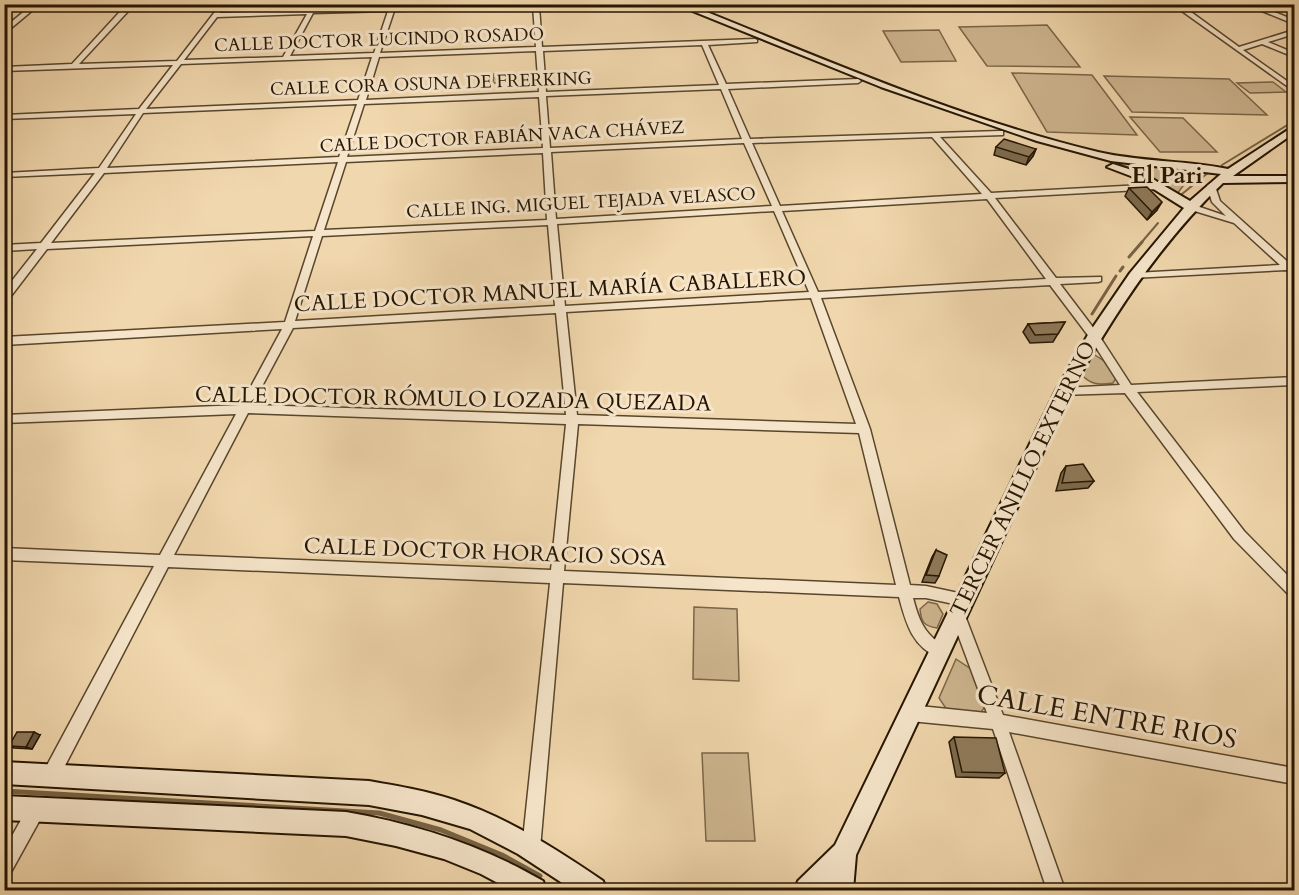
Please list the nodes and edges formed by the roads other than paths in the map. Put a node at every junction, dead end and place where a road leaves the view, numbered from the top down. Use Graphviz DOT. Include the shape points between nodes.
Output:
graph roads {
  1 [pos="28,4"];
  2 [pos="37,4"];
  3 [pos="143,4"];
  4 [pos="224,4"];
  5 [pos="315,4"];
  6 [pos="541,4"];
  7 [pos="664,4"];
  8 [pos="679,4"];
  9 [pos="1175,4"];
  10 [pos="1248,4"];
  11 [pos="131,5"];
  12 [pos="536,5"];
  13 [pos="392,7"];
  14 [pos="4,12"];
  15 [pos="311,12"];
  16 [pos="216,15"];
  17 [pos="1294,22"];
  18 [pos="4,32"];
  19 [pos="1294,32"];
  20 [pos="743,33"];
  21 [pos="755,41"];
  22 [pos="1262,42"];
  23 [pos="705,43"];
  24 [pos="538,49"];
  25 [pos="1239,50"];
  26 [pos="376,55"];
  27 [pos="1294,55"];
  28 [pos="286,58"];
  29 [pos="178,62"];
  30 [pos="74,66"];
  31 [pos="4,69"];
  32 [pos="858,81"];
  33 [pos="724,87"];
  34 [pos="1294,89"];
  35 [pos="542,95"];
  36 [pos="363,102"];
  37 [pos="141,111"];
  38 [pos="4,117"];
  39 [pos="1294,129"];
  40 [pos="1000,132"];
  41 [pos="933,134"];
  42 [pos="747,141"];
  43 [pos="548,150"];
  44 [pos="344,159"];
  45 [pos="102,170"];
  46 [pos="4,176"];
  47 [pos="1294,179"];
  48 [pos="1220,180"];
  49 [pos="1158,186"];
  50 [pos="989,196"];
  51 [pos="1191,207"];
  52 [pos="777,208"];
  53 [pos="552,222"];
  54 [pos="1238,223"];
  55 [pos="320,234"];
  56 [pos="45,246"];
  57 [pos="4,248"];
  58 [pos="1292,269"];
  59 [pos="1135,276"];
  60 [pos="1098,279"];
  61 [pos="1054,282"];
  62 [pos="815,295"];
  63 [pos="4,298"];
  64 [pos="560,310"];
  65 [pos="289,325"];
  66 [pos="1094,336"];
  67 [pos="4,341"];
  68 [pos="1294,381"];
  69 [pos="1129,390"];
  70 [pos="1062,392"];
  71 [pos="246,409"];
  72 [pos="4,419"];
  73 [pos="572,421"];
  74 [pos="864,429"];
  75 [pos="4,554"];
  76 [pos="165,561"];
  77 [pos="557,576"];
  78 [pos="906,591"];
  79 [pos="1294,591"];
  80 [pos="960,606"];
  81 [pos="940,651"];
  82 [pos="910,713"];
  83 [pos="998,722"];
  84 [pos="4,773"];
  85 [pos="51,775"];
  86 [pos="1294,776"];
  87 [pos="4,808"];
  88 [pos="36,810"];
  89 [pos="531,849"];
  90 [pos="844,854"];
  91 [pos="4,868"];
  92 [pos="530,889"];
  93 [pos="594,891"];
  94 [pos="807,891"];
  95 [pos="841,891"];
  96 [pos="1056,891"];
  1 -- 14 [label="highway"];
  2 -- 18 [label="street"];
  3 -- 11 [label="street"];
  4 -- 16 [label="street"];
  5 -- 15 [label="street"];
  6 -- 12 [label="street"];
  7 -- 20 [label="street"];
  8 -- 20 [label="street"];
  9 -- 25 [label="street"];
  10 -- 17 [label="street"];
  11 -- 30 [label="street"];
  12 -- 13 [label="street"];
  12 -- 24 [label="street"];
  13 -- 15 [label="street"];
  13 -- 26 [label="street"];
  15 -- 16 [label="street"];
  15 -- 28 [label="street"];
  16 -- 29 [label="street"];
  19 -- 22 [label="street"];
  20 -- 21 [label="street"];
  20 -- 48 [label="street" via="968,114 1095,154 1142,163 1211,168"];
  21 -- 23 [label="street, CALLE DOCTOR LUCINDO ROSADO"];
  21 -- 32 [label="street"];
  22 -- 25 [label="street"];
  22 -- 27 [label="street"];
  23 -- 24 [label="street, CALLE DOCTOR LUCINDO ROSADO"];
  23 -- 33 [label="street"];
  24 -- 26 [label="street, CALLE DOCTOR LUCINDO ROSADO"];
  24 -- 35 [label="street"];
  25 -- 34 [label="street"];
  26 -- 28 [label="street, CALLE DOCTOR LUCINDO ROSADO"];
  26 -- 36 [label="street"];
  28 -- 29 [label="street, CALLE DOCTOR LUCINDO ROSADO"];
  29 -- 30 [label="street, CALLE DOCTOR LUCINDO ROSADO"];
  29 -- 37 [label="street"];
  30 -- 31 [label="street, CALLE DOCTOR LUCINDO ROSADO"];
  32 -- 33 [label="street, CALLE CORA OSUNA DE FRERKING"];
  32 -- 40 [label="street"];
  33 -- 35 [label="street, CALLE CORA OSUNA DE FRERKING"];
  33 -- 42 [label="street"];
  35 -- 36 [label="street, CALLE CORA OSUNA DE FRERKING"];
  35 -- 43 [label="street"];
  36 -- 37 [label="street, CALLE CORA OSUNA DE FRERKING"];
  36 -- 44 [label="street"];
  37 -- 38 [label="street, CALLE CORA OSUNA DE FRERKING"];
  37 -- 45 [label="street"];
  39 -- 48 [label="street, TERCER ANILLO EXTERNO"];
  40 -- 41 [label="street, CALLE DOCTOR FABIÁN VACA CHÁVEZ"];
  40 -- 49 [label="street" via="1132,172"];
  41 -- 42 [label="street, CALLE DOCTOR FABIÁN VACA CHÁVEZ"];
  41 -- 50 [label="street"];
  42 -- 43 [label="street, CALLE DOCTOR FABIÁN VACA CHÁVEZ"];
  42 -- 52 [label="street"];
  43 -- 44 [label="street, CALLE DOCTOR FABIÁN VACA CHÁVEZ"];
  43 -- 53 [label="street"];
  44 -- 45 [label="street, CALLE DOCTOR FABIÁN VACA CHÁVEZ"];
  44 -- 55 [label="street"];
  45 -- 46 [label="street, CALLE DOCTOR FABIÁN VACA CHÁVEZ"];
  45 -- 56 [label="street"];
  47 -- 48 [label="street"];
  48 -- 51 [label="street, TERCER ANILLO EXTERNO"];
  48 -- 54 [label="street" via="1216,202"];
  49 -- 50 [label="street, CALLE ING. MIGUEL TEJADA VELASCO"];
  49 -- 51 [label="street"];
  50 -- 52 [label="street, CALLE ING. MIGUEL TEJADA VELASCO"];
  50 -- 61 [label="street"];
  51 -- 54 [label="street"];
  51 -- 59 [label="street, TERCER ANILLO EXTERNO"];
  52 -- 53 [label="street, CALLE ING. MIGUEL TEJADA VELASCO"];
  52 -- 62 [label="street"];
  53 -- 55 [label="street, CALLE ING. MIGUEL TEJADA VELASCO"];
  53 -- 64 [label="street"];
  54 -- 58 [label="street"];
  55 -- 56 [label="street, CALLE ING. MIGUEL TEJADA VELASCO"];
  55 -- 65 [label="street"];
  56 -- 57 [label="street, CALLE ING. MIGUEL TEJADA VELASCO"];
  56 -- 63 [label="street"];
  58 -- 59 [label="street"];
  59 -- 66 [label="street, TERCER ANILLO EXTERNO"];
  60 -- 61 [label="street, CALLE DOCTOR MANUEL MARÍA CABALLERO"];
  61 -- 62 [label="street, CALLE DOCTOR MANUEL MARÍA CABALLERO"];
  61 -- 66 [label="street"];
  62 -- 64 [label="street, CALLE DOCTOR MANUEL MARÍA CABALLERO"];
  62 -- 74 [label="street"];
  64 -- 65 [label="street, CALLE DOCTOR MANUEL MARÍA CABALLERO"];
  64 -- 73 [label="street"];
  65 -- 67 [label="street, CALLE DOCTOR MANUEL MARÍA CABALLERO"];
  65 -- 71 [label="street"];
  66 -- 69 [label="street"];
  66 -- 70 [label="street, TERCER ANILLO EXTERNO"];
  68 -- 69 [label="street"];
  69 -- 70 [label="street"];
  69 -- 79 [label="street" via="1239,535"];
  70 -- 80 [label="street, TERCER ANILLO EXTERNO"];
  71 -- 72 [label="street, CALLE DOCTOR RÓMULO LOZADA QUEZADA"];
  71 -- 73 [label="street, CALLE DOCTOR RÓMULO LOZADA QUEZADA"];
  71 -- 76 [label="street"];
  73 -- 74 [label="street, CALLE DOCTOR RÓMULO LOZADA QUEZADA"];
  73 -- 77 [label="street"];
  74 -- 78 [label="street"];
  75 -- 76 [label="street, CALLE DOCTOR HORACIO SOSA"];
  76 -- 77 [label="street, CALLE DOCTOR HORACIO SOSA"];
  76 -- 85 [label="street"];
  77 -- 78 [label="street, CALLE DOCTOR HORACIO SOSA"];
  77 -- 89 [label="street"];
  78 -- 80 [label="street, CALLE DOCTOR HORACIO SOSA" via="943,594"];
  78 -- 81 [label="street" via="913,624"];
  80 -- 81 [label="street, TERCER ANILLO EXTERNO"];
  80 -- 83 [label="street"];
  81 -- 82 [label="street, TERCER ANILLO EXTERNO"];
  82 -- 83 [label="street, CALLE ENTRE RIOS"];
  82 -- 90 [label="street, TERCER ANILLO EXTERNO"];
  83 -- 86 [label="street, CALLE ENTRE RIOS"];
  83 -- 96 [label="street"];
  84 -- 85 [label="street"];
  85 -- 89 [label="street" via="369,793 456,812"];
  87 -- 88 [label="street"];
  88 -- 91 [label="street"];
  88 -- 92 [label="street" via="346,824 399,832 447,846"];
  89 -- 93 [label="street"];
  90 -- 94 [label="street, TERCER ANILLO EXTERNO"];
  90 -- 95 [label="street, TERCER ANILLO EXTERNO"];
}
